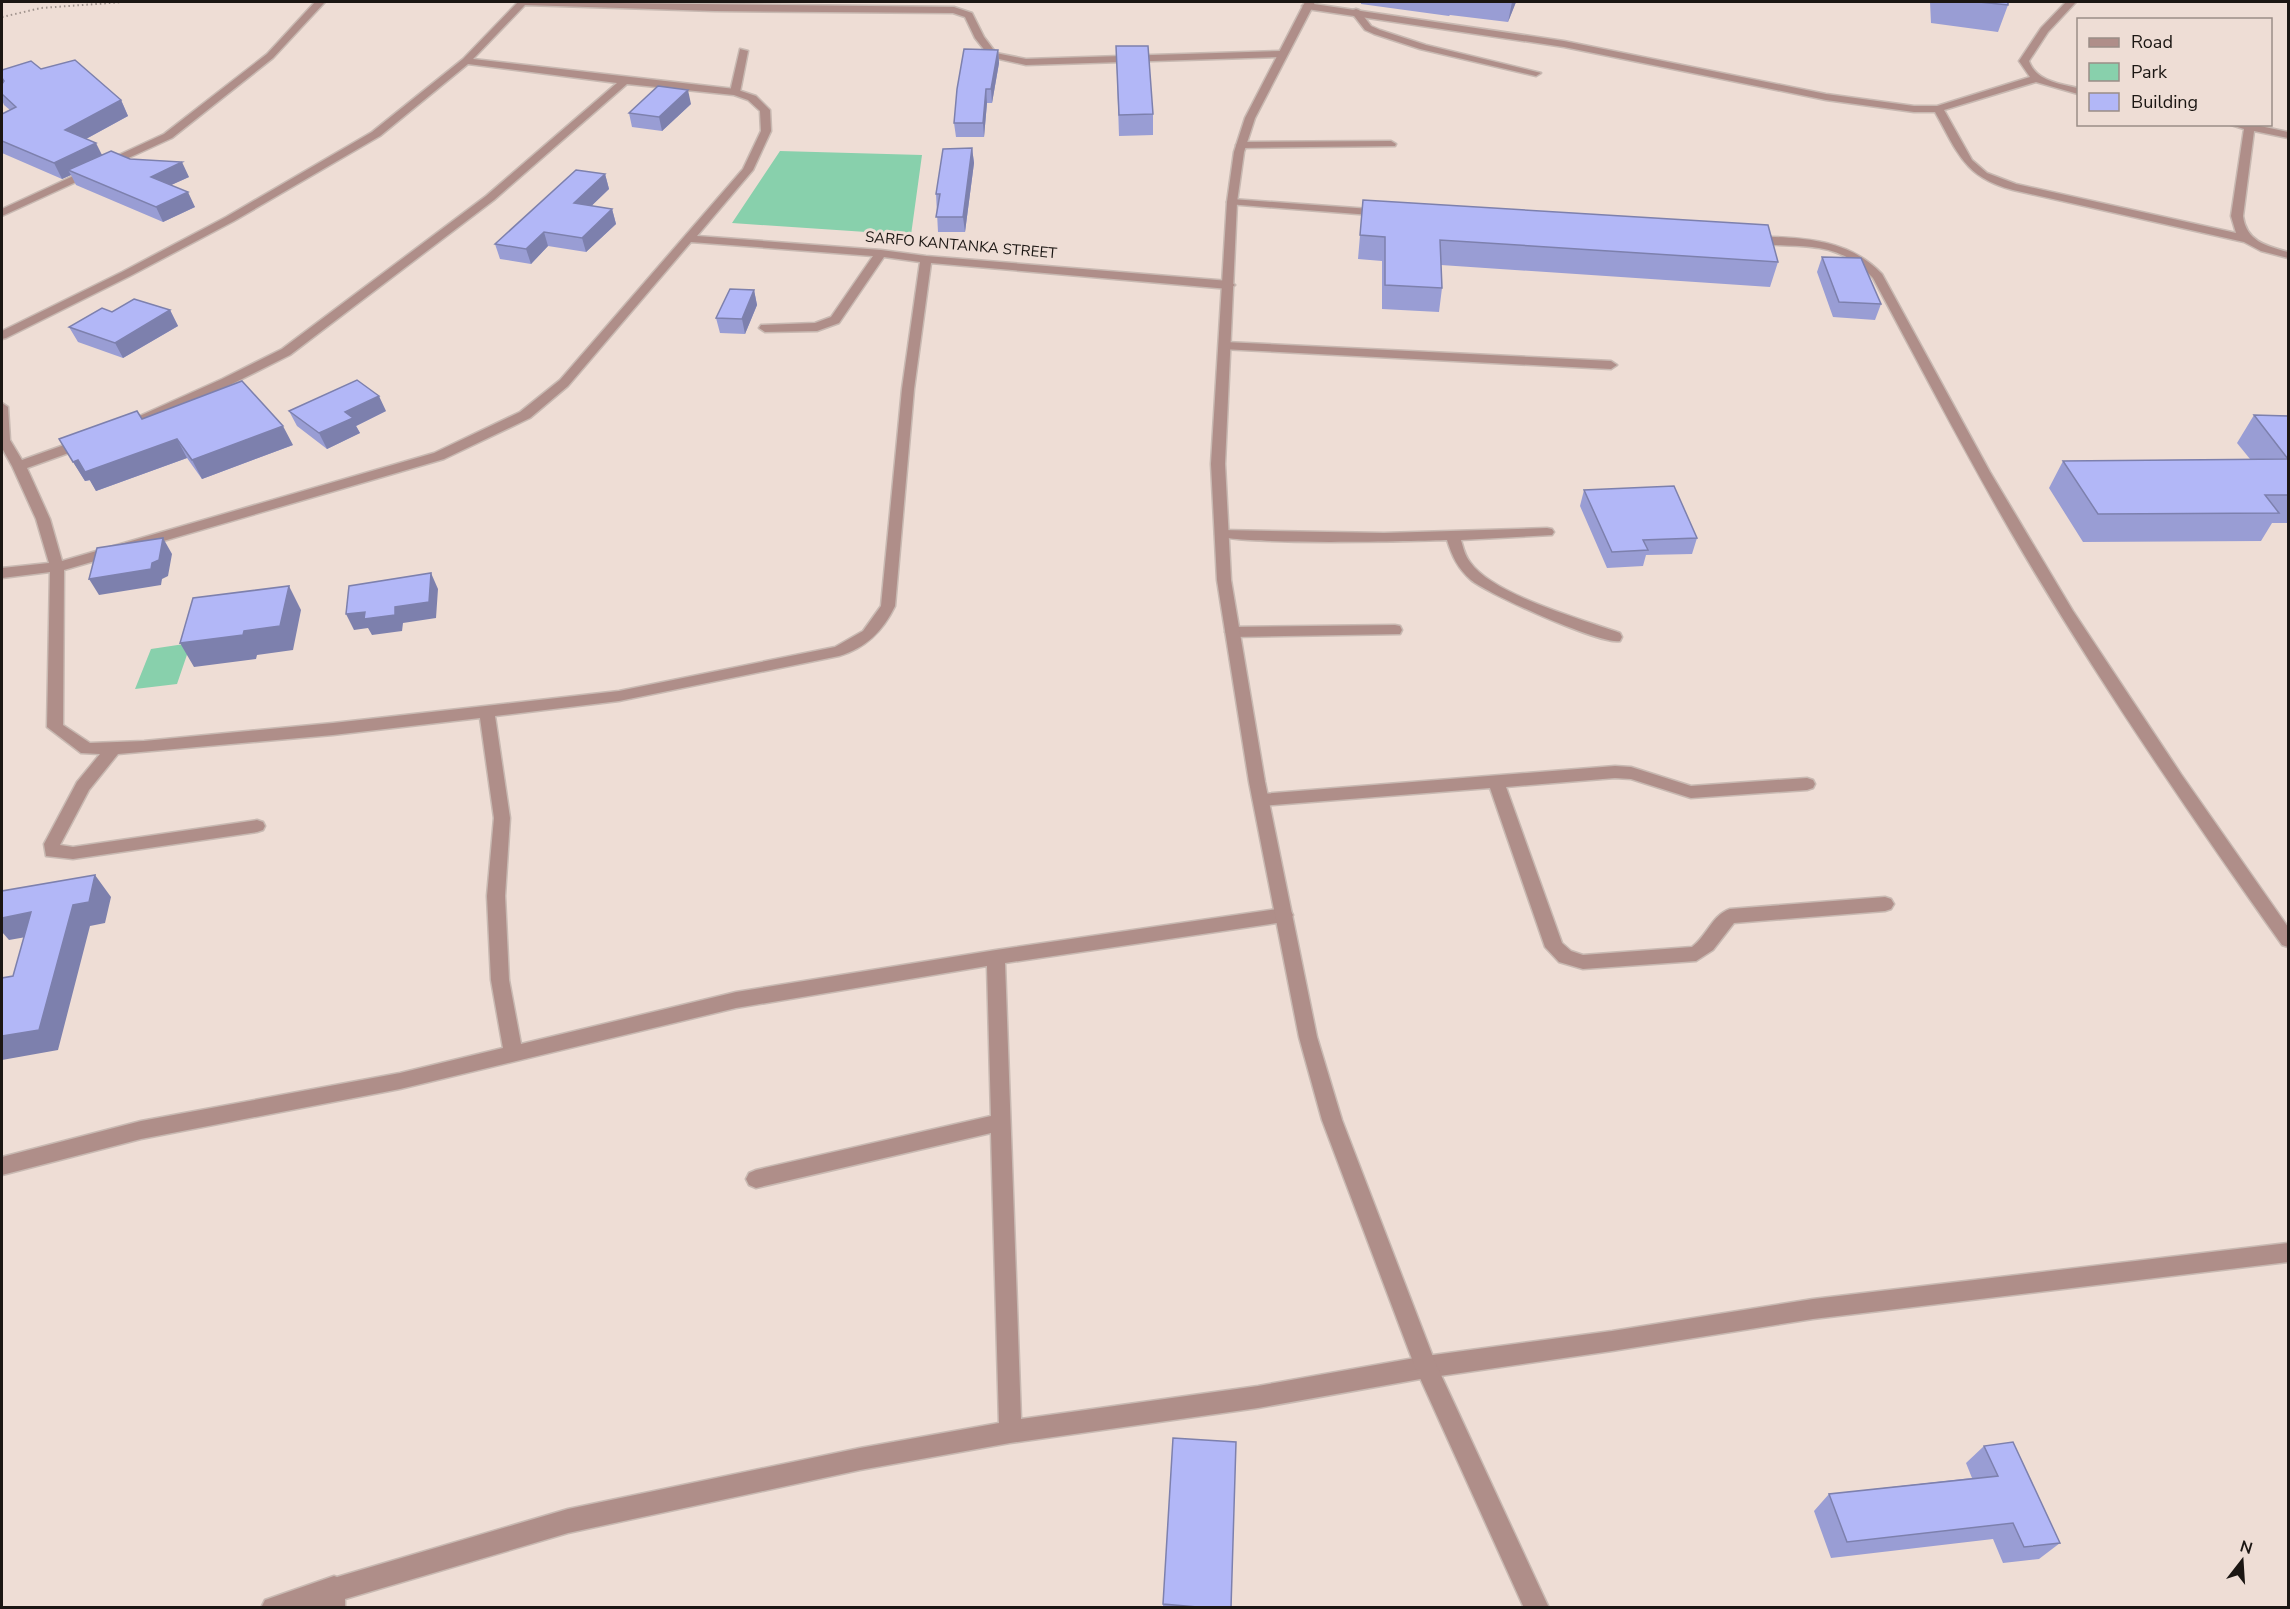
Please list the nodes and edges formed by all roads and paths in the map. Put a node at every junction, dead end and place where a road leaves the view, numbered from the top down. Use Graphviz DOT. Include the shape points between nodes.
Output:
graph roads {
  1 [pos="124,2"];
  2 [pos="320,2"];
  3 [pos="523,2"];
  4 [pos="2071,2"];
  5 [pos="1308,4"];
  6 [pos="1356,12"];
  7 [pos="2,16"];
  8 [pos="743,51"];
  9 [pos="1281,54"];
  10 [pos="466,61"];
  11 [pos="1536,73"];
  12 [pos="2038,78"];
  13 [pos="625,81"];
  14 [pos="2077,91"];
  15 [pos="735,92"];
  16 [pos="1938,109"];
  17 [pos="2242,126"];
  18 [pos="2249,128"];
  19 [pos="2289,135"];
  20 [pos="1391,144"];
  21 [pos="1241,145"];
  22 [pos="1232,202"];
  23 [pos="2,213"];
  24 [pos="1398,214"];
  25 [pos="690,239"];
  26 [pos="1742,239"];
  27 [pos="2248,239"];
  28 [pos="881,253"];
  29 [pos="2289,255"];
  30 [pos="926,259"];
  31 [pos="1229,285"];
  32 [pos="765,328"];
  33 [pos="2,335"];
  34 [pos="1225,346"];
  35 [pos="1611,365"];
  36 [pos="2,407"];
  37 [pos="19,466"];
  38 [pos="1546,532"];
  39 [pos="1222,534"];
  40 [pos="1453,536"];
  41 [pos="57,567"];
  42 [pos="2,573"];
  43 [pos="1395,630"];
  44 [pos="1233,632"];
  45 [pos="1615,637"];
  46 [pos="487,712"];
  47 [pos="113,748"];
  48 [pos="1496,781"];
  49 [pos="1807,784"];
  50 [pos="1261,800"];
  51 [pos="257,826"];
  52 [pos="1885,904"];
  53 [pos="1284,915"];
  54 [pos="2289,940"];
  55 [pos="996,957"];
  56 [pos="513,1053"];
  57 [pos="1002,1122"];
  58 [pos="2,1166"];
  59 [pos="756,1179"];
  60 [pos="2289,1253"];
  61 [pos="1426,1367"];
  62 [pos="1010,1432"];
  63 [pos="334,1598"];
  64 [pos="273,1608"];
  65 [pos="1536,1608"];
  1 -- 7 [label="path" via="41,8"];
  2 -- 3 [label="path"];
  2 -- 23 [label="street" via="270,56 168,136"];
  3 -- 9 [label="street" via="954,10 969,15 993,55 1026,62"];
  3 -- 10 [label="street"];
  4 -- 12 [label="street" via="2044,30 2024,61 2025,69"];
  5 -- 6 [label="street"];
  5 -- 9 [label="street"];
  6 -- 11 [label="street" via="1368,28 1377,32"];
  6 -- 16 [label="street" via="1564,44 1826,97"];
  8 -- 15 [label="street"];
  9 -- 21 [label="street"];
  10 -- 13 [label="street"];
  10 -- 33 [label="street" via="376,134 342,155 126,274"];
  12 -- 14 [label="street"];
  12 -- 16 [label="street"];
  13 -- 15 [label="street"];
  13 -- 37 [label="street" via="490,198 286,352 107,434"];
  15 -- 25 [label="street" via="752,98 765,110 766,131 748,170"];
  16 -- 27 [label="street" via="1968,162 1983,175 2013,188"];
  17 -- 18 [label="street"];
  18 -- 19 [label="street"];
  18 -- 27 [label="street" via="2237,216 2239,230"];
  20 -- 21 [label="street"];
  21 -- 22 [label="street"];
  22 -- 24 [label="street"];
  22 -- 31 [label="street"];
  25 -- 28 [label="street, SARFO KANTANKA STREET"];
  25 -- 41 [label="street" via="564,384 525,415 439,456"];
  26 -- 54 [label="street" via="1813,244 1855,254 1869,264 1998,499 2099,664 2210,831"];
  27 -- 29 [label="street" via="2265,249"];
  28 -- 30 [label="street, SARFO KANTANKA STREET"];
  28 -- 32 [label="street" via="835,320 817,327"];
  30 -- 31 [label="street, SARFO KANTANKA STREET"];
  30 -- 46 [label="street" via="906,391 888,606 865,639 839,651 619,696"];
  31 -- 34 [label="street"];
  34 -- 35 [label="street"];
  34 -- 39 [label="street" via="1218,464"];
  36 -- 37 [label="street" via="3,440"];
  37 -- 41 [label="street" via="43,519"];
  38 -- 40 [label="street"];
  39 -- 40 [label="street" via="1306,538"];
  39 -- 44 [label="street" via="1224,580"];
  40 -- 45 [label="street" via="1464,565 1476,577 1511,597"];
  41 -- 42 [label="street"];
  41 -- 47 [label="street" via="55,727 87,749"];
  43 -- 44 [label="street"];
  44 -- 50 [label="street"];
  46 -- 47 [label="street"];
  46 -- 56 [label="street" via="502,818 496,896 500,980"];
  47 -- 51 [label="street" via="82,786 52,844 52,852 73,853"];
  48 -- 49 [label="street" via="1616,772 1691,792"];
  48 -- 50 [label="street"];
  48 -- 52 [label="street" via="1554,947 1565,957 1582,962 1696,954 1708,947 1720,924 1730,916"];
  50 -- 53 [label="street"];
  53 -- 55 [label="street"];
  53 -- 61 [label="street" via="1308,1037 1332,1120"];
  55 -- 56 [label="street" via="736,1000"];
  55 -- 57 [label="street"];
  56 -- 58 [label="street" via="400,1081 141,1130"];
  57 -- 59 [label="street"];
  57 -- 62 [label="street"];
  60 -- 61 [label="street" via="1813,1309"];
  61 -- 62 [label="street" via="1258,1397"];
  61 -- 65 [label="street"];
  62 -- 63 [label="street" via="860,1458 568,1521"];
  63 -- 64 [label="street"];
}
